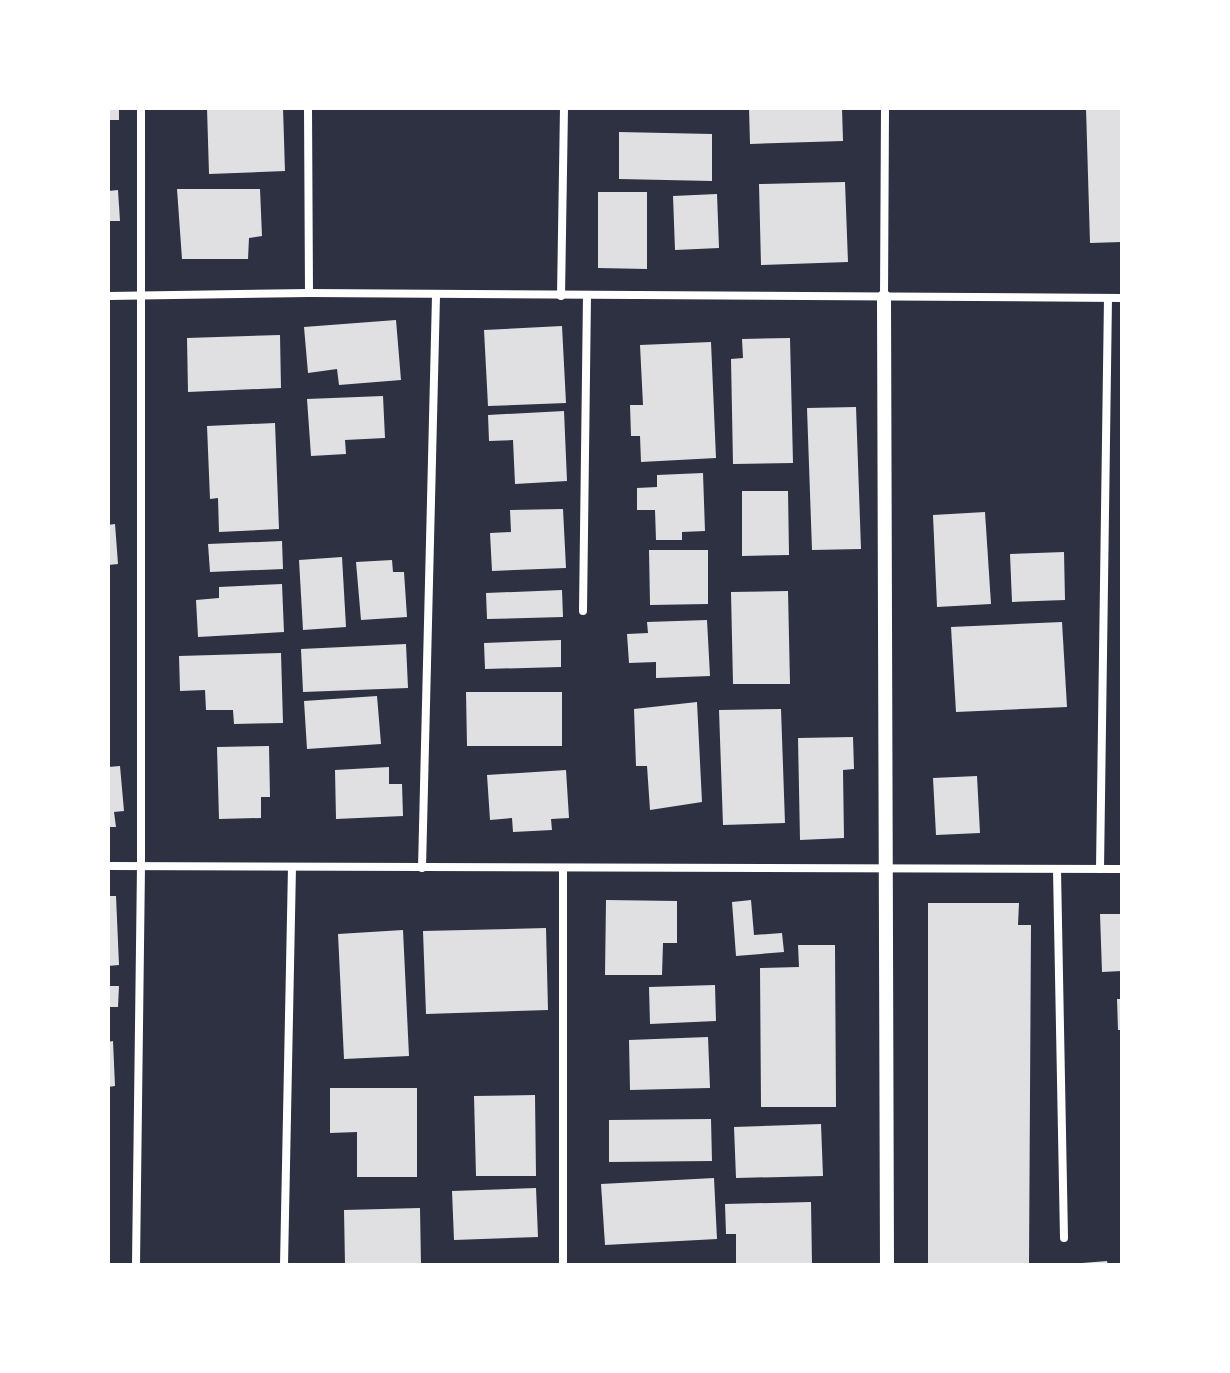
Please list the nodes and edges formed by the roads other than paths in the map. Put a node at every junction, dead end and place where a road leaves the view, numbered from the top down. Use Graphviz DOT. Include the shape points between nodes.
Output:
graph roads {
  1 [pos="141,108"];
  2 [pos="308,108"];
  3 [pos="564,108"];
  4 [pos="885,108"];
  5 [pos="309,293"];
  6 [pos="108,296"];
  7 [pos="140,296"];
  8 [pos="436,296"];
  9 [pos="561,296"];
  10 [pos="587,296"];
  11 [pos="884,297"];
  12 [pos="1108,298"];
  13 [pos="1122,298"];
  14 [pos="583,611"];
  15 [pos="108,866"];
  16 [pos="141,866"];
  17 [pos="292,867"];
  18 [pos="422,868"];
  19 [pos="563,868"];
  20 [pos="1100,869"];
  21 [pos="1122,869"];
  22 [pos="886,870"];
  23 [pos="1057,870"];
  24 [pos="1064,1238"];
  25 [pos="136,1265"];
  26 [pos="284,1265"];
  27 [pos="563,1265"];
  28 [pos="887,1265"];
  1 -- 7 [label="street"];
  2 -- 5 [label="street"];
  3 -- 9 [label="street"];
  4 -- 11 [label="street"];
  5 -- 7 [label="street"];
  5 -- 8 [label="street"];
  6 -- 7 [label="street"];
  7 -- 16 [label="street"];
  8 -- 9 [label="street"];
  8 -- 18 [label="street"];
  9 -- 10 [label="street"];
  10 -- 11 [label="street"];
  10 -- 14 [label="street"];
  11 -- 12 [label="street"];
  11 -- 22 [label="street"];
  12 -- 13 [label="street"];
  12 -- 20 [label="street"];
  15 -- 16 [label="street"];
  16 -- 17 [label="street"];
  16 -- 25 [label="street"];
  17 -- 18 [label="street"];
  17 -- 26 [label="street"];
  18 -- 19 [label="street"];
  19 -- 22 [label="street"];
  19 -- 27 [label="street"];
  20 -- 21 [label="street"];
  20 -- 23 [label="street"];
  22 -- 23 [label="street"];
  22 -- 28 [label="street"];
  23 -- 24 [label="street"];
}
